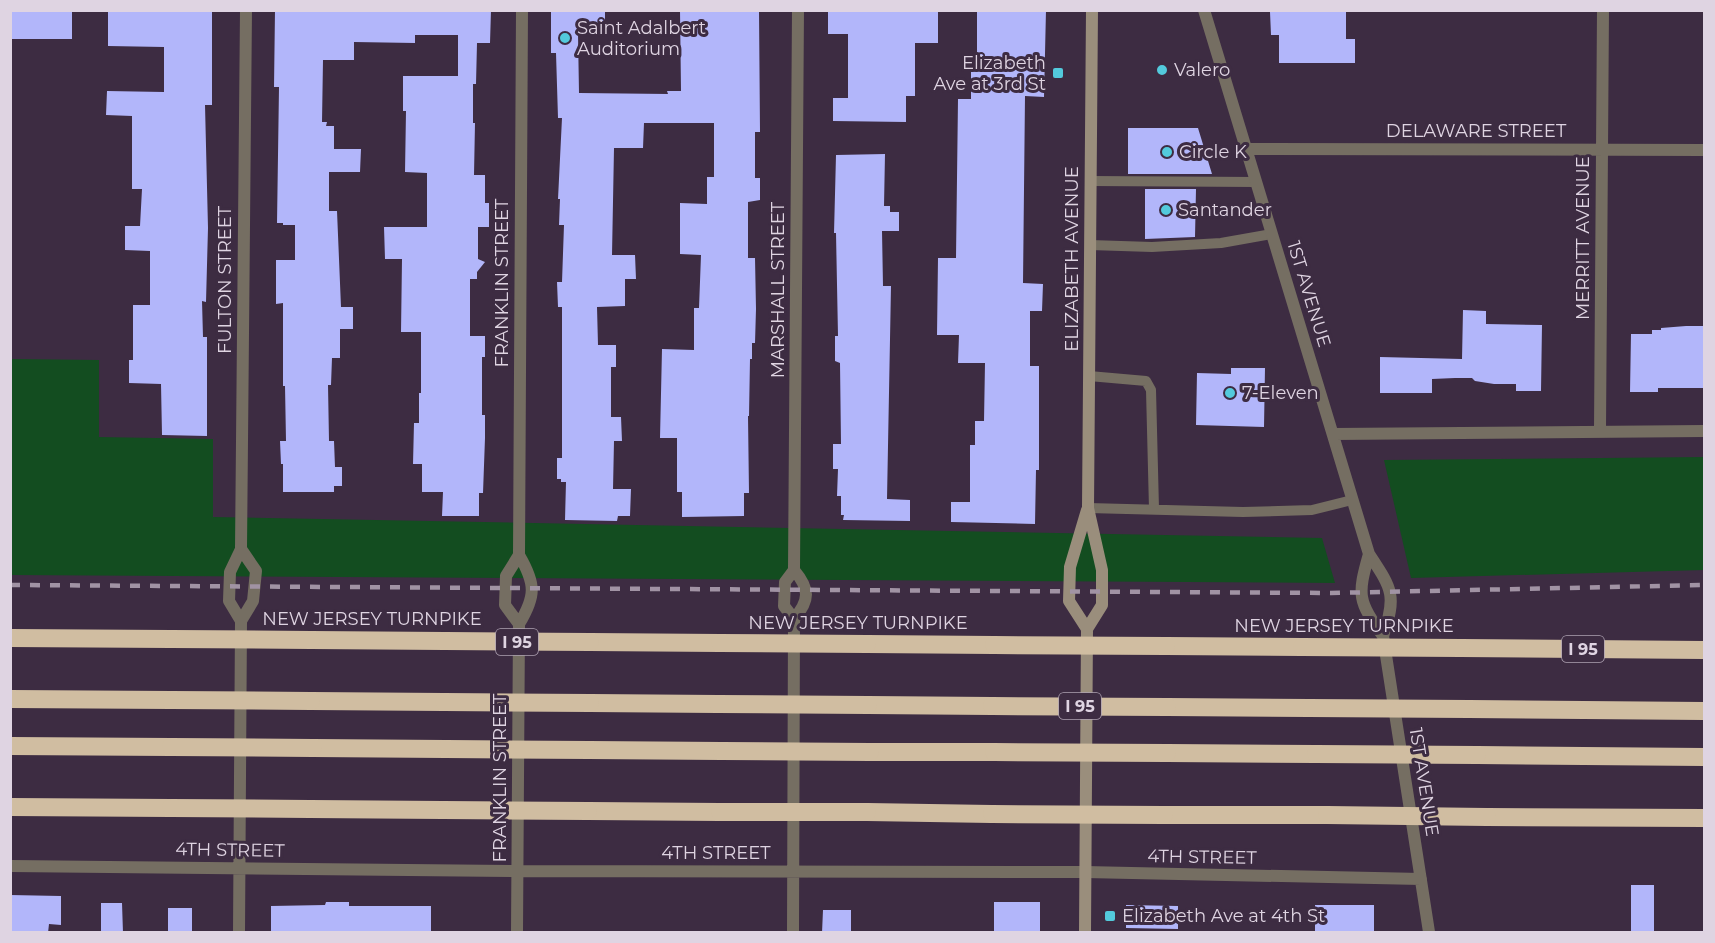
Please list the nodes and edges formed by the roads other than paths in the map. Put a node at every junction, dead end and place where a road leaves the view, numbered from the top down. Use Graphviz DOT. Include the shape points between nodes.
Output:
graph roads {
  1 [pos="246,10"];
  2 [pos="522,10"];
  3 [pos="798,10"];
  4 [pos="1092,10"];
  5 [pos="1204,10"];
  6 [pos="1603,10"];
  7 [pos="1246,149"];
  8 [pos="1602,150"];
  9 [pos="1704,150"];
  10 [pos="1090,182"];
  11 [pos="1256,182"];
  12 [pos="1272,234"];
  13 [pos="1090,245"];
  14 [pos="1089,376"];
  15 [pos="1600,430"];
  16 [pos="1704,431"];
  17 [pos="1333,434"];
  18 [pos="1352,500"];
  19 [pos="1088,508"];
  20 [pos="1154,509"];
  21 [pos="241,549"];
  22 [pos="1369,554"];
  23 [pos="519,555"];
  24 [pos="794,570"];
  25 [pos="794,619"];
  26 [pos="241,621"];
  27 [pos="519,624"];
  28 [pos="1087,629"];
  29 [pos="1383,636"];
  30 [pos="10,638"];
  31 [pos="1704,650"];
  32 [pos="10,699"];
  33 [pos="1704,711"];
  34 [pos="10,746"];
  35 [pos="1704,757"];
  36 [pos="10,807"];
  37 [pos="1704,818"];
  38 [pos="10,866"];
  39 [pos="239,868"];
  40 [pos="518,871"];
  41 [pos="793,872"];
  42 [pos="1085,872"];
  43 [pos="1421,879"];
  44 [pos="239,933"];
  45 [pos="517,933"];
  46 [pos="793,933"];
  47 [pos="1084,933"];
  48 [pos="1429,933"];
  1 -- 21 [label="street, FULTON STREET"];
  2 -- 23 [label="street, FRANKLIN STREET"];
  3 -- 24 [label="street, MARSHALL STREET"];
  4 -- 10 [label="street, ELIZABETH AVENUE"];
  5 -- 7 [label="street, 1ST AVENUE"];
  6 -- 8 [label="street, MERRITT AVENUE"];
  7 -- 8 [label="street, DELAWARE STREET"];
  7 -- 11 [label="street, 1ST AVENUE"];
  8 -- 9 [label="street, DELAWARE STREET"];
  8 -- 15 [label="street, MERRITT AVENUE"];
  10 -- 11 [label="lane"];
  10 -- 13 [label="street, ELIZABETH AVENUE"];
  11 -- 12 [label="street, 1ST AVENUE"];
  12 -- 13 [label="lane" via="1221,243"];
  12 -- 17 [label="street, 1ST AVENUE"];
  13 -- 14 [label="street, ELIZABETH AVENUE"];
  14 -- 19 [label="street, ELIZABETH AVENUE"];
  14 -- 20 [label="lane" via="1146,381 1151,390"];
  15 -- 16 [label="street"];
  15 -- 17 [label="street"];
  17 -- 18 [label="street, 1ST AVENUE"];
  18 -- 20 [label="lane" via="1312,510"];
  18 -- 22 [label="street, 1ST AVENUE"];
  19 -- 20 [label="lane"];
  19 -- 28 [label="street, ELIZABETH AVENUE" via="1102,570 1102,605"];
  19 -- 28 [label="street, ELIZABETH AVENUE" via="1070,567 1069,601"];
  21 -- 26 [label="street, FULTON STREET" via="230,572 229,601"];
  21 -- 26 [label="street, FULTON STREET" via="256,572 253,601"];
  22 -- 29 [label="street, 1ST AVENUE" via="1361,584 1364,609"];
  22 -- 29 [label="street, 1ST AVENUE" via="1388,583 1392,610"];
  23 -- 27 [label="street, FRANKLIN STREET" via="531,576 531,605"];
  23 -- 27 [label="street, FRANKLIN STREET" via="506,576 505,595 505,605"];
  24 -- 25 [label="street, MARSHALL STREET" via="785,582 784,606"];
  24 -- 25 [label="street, MARSHALL STREET" via="805,583 805,606"];
  25 -- 41 [label="street, MARSHALL STREET"];
  26 -- 39 [label="street, FULTON STREET"];
  27 -- 40 [label="street, FRANKLIN STREET"];
  28 -- 42 [label="street, ELIZABETH AVENUE"];
  29 -- 43 [label="street, 1ST AVENUE"];
  30 -- 31 [label="highway, NEW JERSEY TURNPIKE / I 95, bridge"];
  32 -- 33 [label="highway, I 95, bridge"];
  34 -- 35 [label="highway, bridge"];
  36 -- 37 [label="highway, bridge"];
  38 -- 39 [label="street, 4TH STREET"];
  39 -- 40 [label="street, 4TH STREET"];
  39 -- 44 [label="street, FULTON STREET"];
  40 -- 41 [label="street, 4TH STREET"];
  40 -- 45 [label="street, FRANKLIN STREET"];
  41 -- 42 [label="street, 4TH STREET"];
  41 -- 46 [label="street, MARSHALL STREET"];
  42 -- 43 [label="street, 4TH STREET"];
  42 -- 47 [label="street, ELIZABETH AVENUE"];
  43 -- 48 [label="street, 1ST AVENUE"];
}
